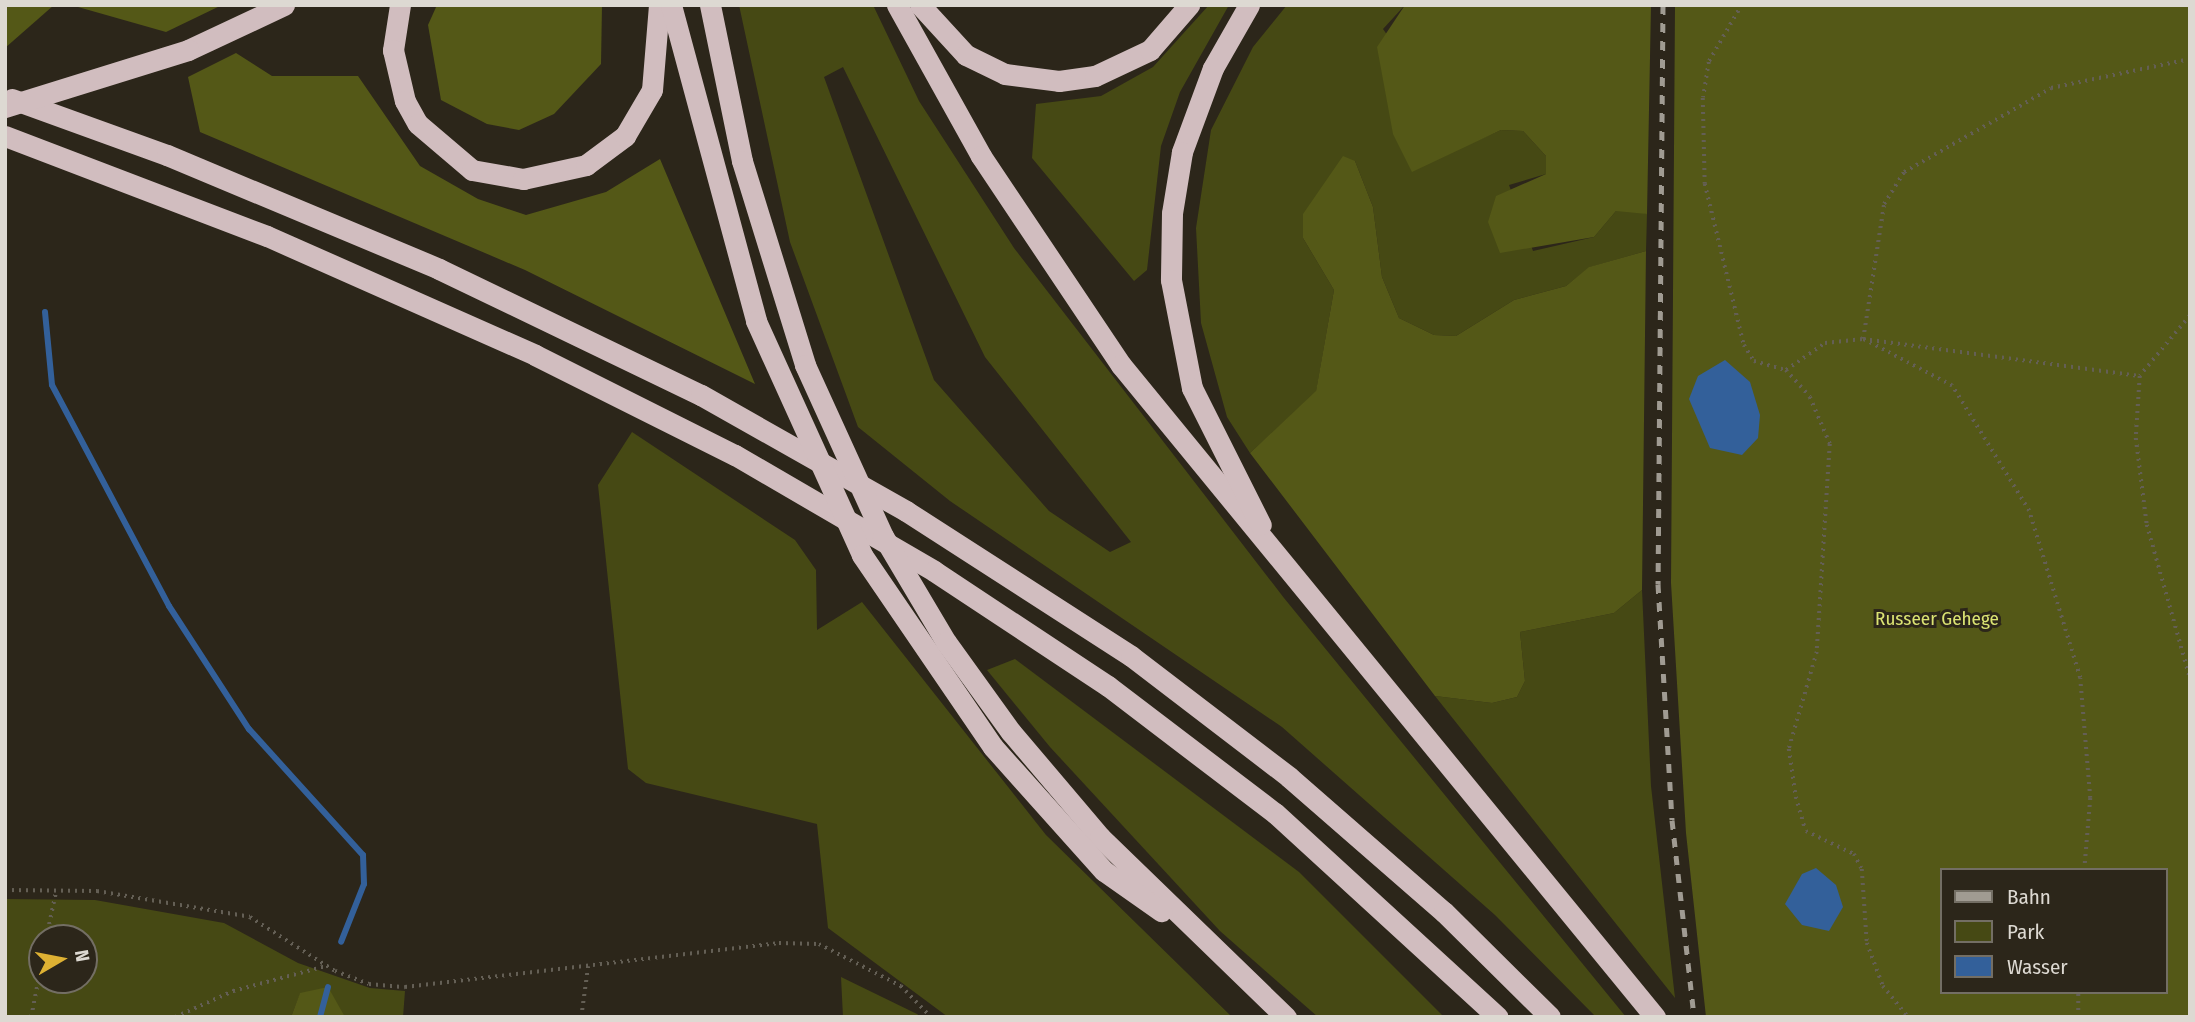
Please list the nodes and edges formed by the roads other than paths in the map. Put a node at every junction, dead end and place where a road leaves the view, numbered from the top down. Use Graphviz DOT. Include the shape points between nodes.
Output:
graph roads {
  1 [pos="284,5"];
  2 [pos="400,5"];
  3 [pos="659,5"];
  4 [pos="671,5"];
  5 [pos="710,5"];
  6 [pos="897,5"];
  7 [pos="920,5"];
  8 [pos="1189,5"];
  9 [pos="1249,5"];
  10 [pos="5,97"];
  11 [pos="5,107"];
  12 [pos="5,136"];
  13 [pos="1293,581"];
  14 [pos="1192,931"];
  15 [pos="1286,1017"];
  16 [pos="1498,1017"];
  17 [pos="1550,1017"];
  18 [pos="1655,1017"];
  1 -- 11 [label="highway, bridge" via="188,50"];
  2 -- 3 [label="highway" via="393,50 405,101 418,124 472,170 534,179 564,174 605,154 641,114 658,62"];
  4 -- 14 [label="highway, bridge" via="713,182 756,321 851,534 933,667 993,747 1116,882"];
  5 -- 14 [label="highway, bridge" via="742,161 805,365 884,536 946,642 1012,732 1066,799"];
  6 -- 13 [label="highway" via="1028,231 1121,365"];
  7 -- 8 [label="highway" via="965,55 1005,74 1059,81 1095,76 1150,50"];
  9 -- 13 [label="highway" via="1213,68 1185,141 1172,213 1171,280 1184,363 1203,419"];
  10 -- 17 [label="highway" via="167,155 439,269 701,395 906,511 1131,656 1289,777 1444,912"];
  12 -- 16 [label="highway" via="267,236 535,355 734,455 934,571 1108,686 1275,813"];
  13 -- 18 [label="highway"];
  14 -- 15 [label="highway"];
}
